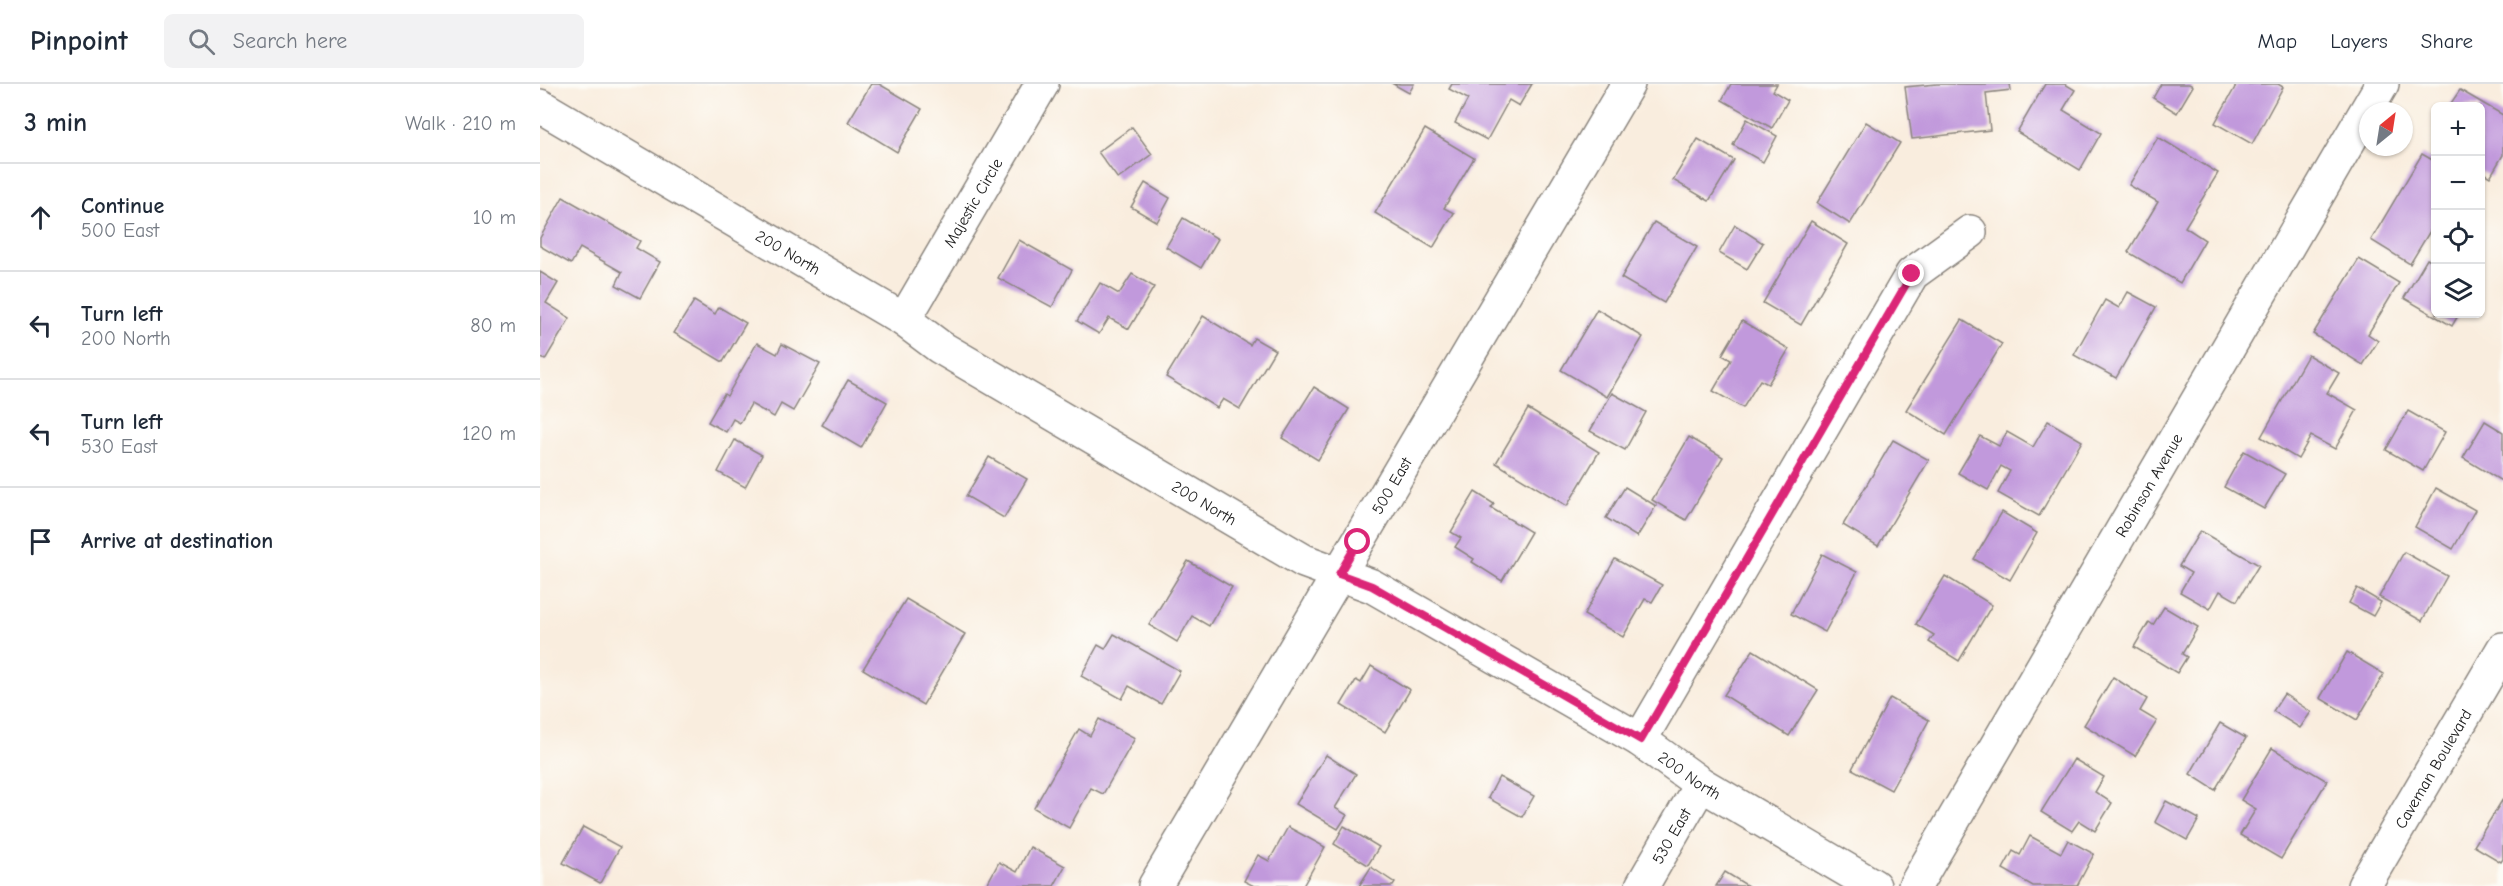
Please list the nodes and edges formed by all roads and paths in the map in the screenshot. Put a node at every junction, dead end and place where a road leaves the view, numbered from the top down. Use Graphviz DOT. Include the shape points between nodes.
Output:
graph roads {
  1 [pos="1042,84"];
  2 [pos="1628,84"];
  3 [pos="2382,84"];
  4 [pos="540,106"];
  5 [pos="1970,232"];
  6 [pos="904,320"];
  7 [pos="1339,574"];
  8 [pos="2503,649"];
  9 [pos="1641,740"];
  10 [pos="1701,784"];
  11 [pos="2374,883"];
  12 [pos="1155,886"];
  13 [pos="1642,886"];
  14 [pos="1874,886"];
  15 [pos="1915,886"];
  1 -- 6 [label="street, Majestic Circle"];
  2 -- 7 [label="street, 500 East"];
  3 -- 15 [label="street, Robinson Avenue"];
  4 -- 6 [label="street, 200 North"];
  5 -- 9 [label="street" via="1912,274"];
  6 -- 7 [label="street, 200 North" via="940,347 1299,558"];
  7 -- 9 [label="street, 200 North" via="1372,586"];
  7 -- 12 [label="street, 500 East"];
  8 -- 11 [label="street, Caveman Boulevard"];
  9 -- 10 [label="street, 200 North"];
  10 -- 13 [label="street, 530 East"];
  10 -- 14 [label="street, 200 North"];
}
